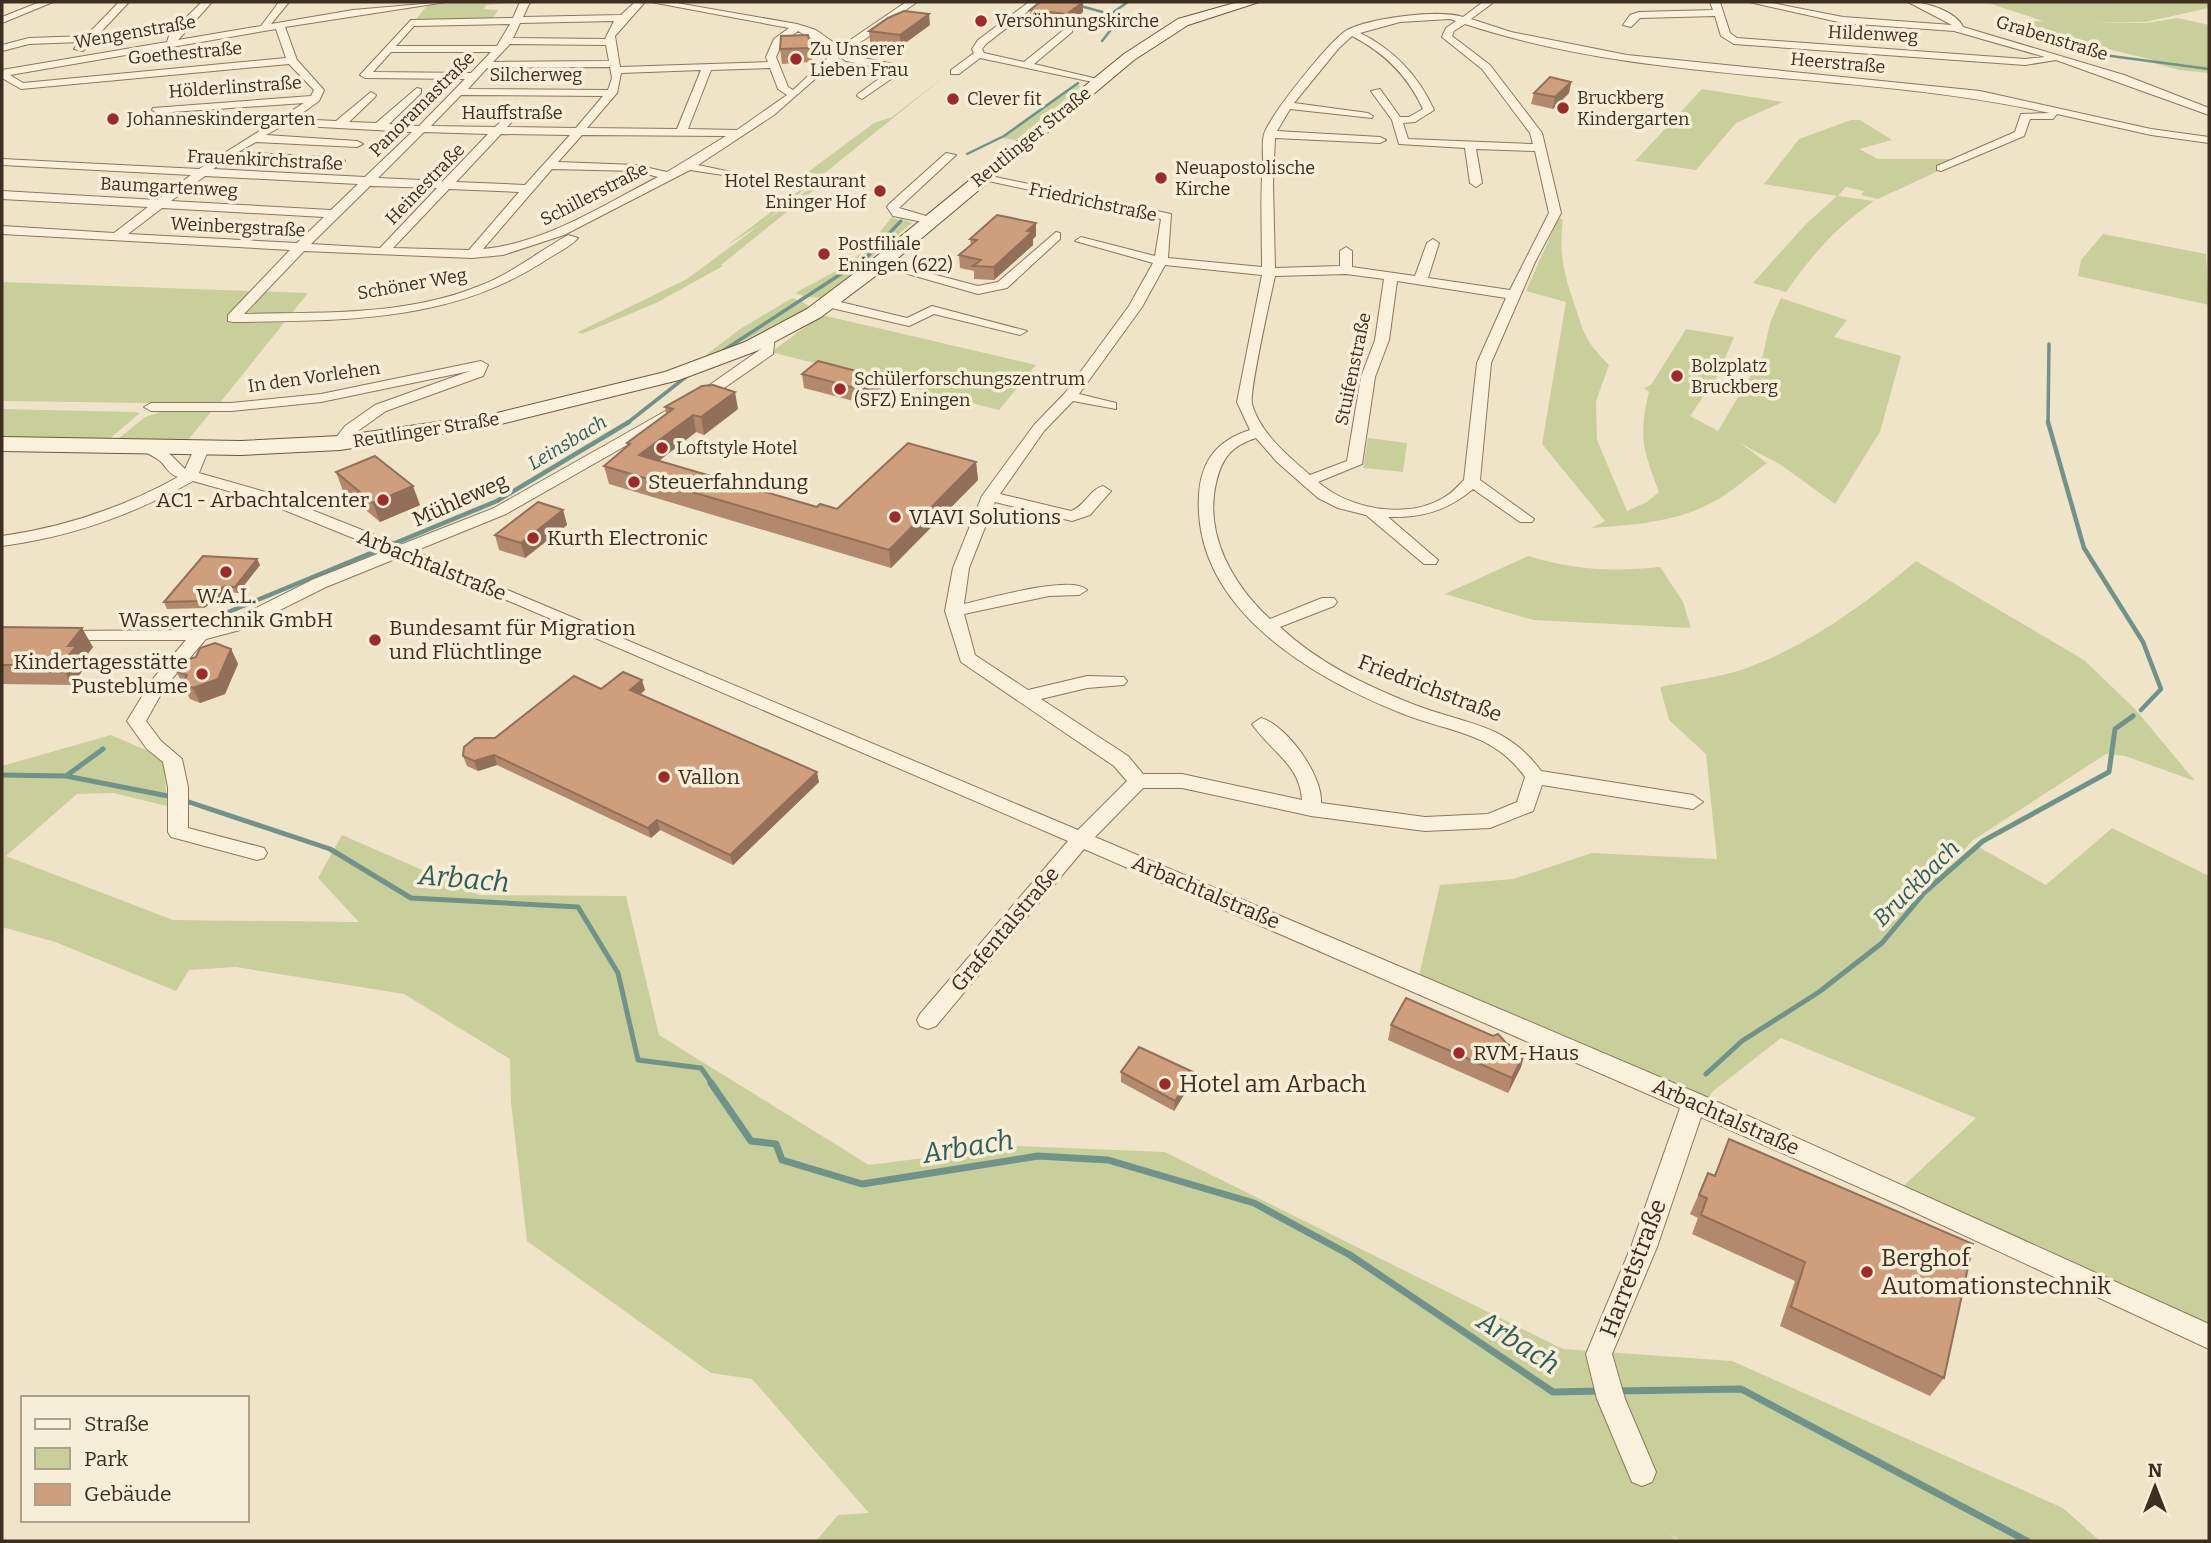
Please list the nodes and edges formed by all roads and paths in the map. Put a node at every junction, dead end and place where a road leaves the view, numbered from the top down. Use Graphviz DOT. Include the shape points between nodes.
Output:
graph roads {
  1 [pos="48,2"];
  2 [pos="124,2"];
  3 [pos="207,2"];
  4 [pos="284,2"];
  5 [pos="361,2"];
  6 [pos="440,2"];
  7 [pos="525,2"];
  8 [pos="640,2"];
  9 [pos="656,2"];
  10 [pos="912,2"];
  11 [pos="1035,2"];
  12 [pos="1252,2"];
  13 [pos="1489,2"];
  14 [pos="1754,2"];
  15 [pos="1913,2"];
  16 [pos="1773,4"];
  17 [pos="1717,7"];
  18 [pos="353,13"];
  19 [pos="623,18"];
  20 [pos="1465,19"];
  21 [pos="2,20"];
  22 [pos="518,20"];
  23 [pos="1628,25"];
  24 [pos="280,26"];
  25 [pos="797,27"];
  26 [pos="266,28"];
  27 [pos="1954,29"];
  28 [pos="1069,30"];
  29 [pos="1351,32"];
  30 [pos="86,39"];
  31 [pos="549,42"];
  32 [pos="609,42"];
  33 [pos="172,43"];
  34 [pos="503,45"];
  35 [pos="2,48"];
  36 [pos="387,49"];
  37 [pos="841,51"];
  38 [pos="679,53"];
  39 [pos="980,55"];
  40 [pos="2056,57"];
  41 [pos="71,61"];
  42 [pos="292,61"];
  43 [pos="485,65"];
  44 [pos="574,65"];
  45 [pos="772,65"];
  46 [pos="1025,66"];
  47 [pos="615,67"];
  48 [pos="673,68"];
  49 [pos="707,68"];
  50 [pos="955,72"];
  51 [pos="2,73"];
  52 [pos="474,76"];
  53 [pos="521,79"];
  54 [pos="1098,82"];
  55 [pos="565,84"];
  56 [pos="417,91"];
  57 [pos="1376,91"];
  58 [pos="460,92"];
  59 [pos="611,93"];
  60 [pos="370,94"];
  61 [pos="795,94"];
  62 [pos="862,96"];
  63 [pos="315,99"];
  64 [pos="1287,105"];
  65 [pos="519,108"];
  66 [pos="157,110"];
  67 [pos="2209,112"];
  68 [pos="1368,116"];
  69 [pos="2096,119"];
  70 [pos="1397,120"];
  71 [pos="283,122"];
  72 [pos="339,125"];
  73 [pos="378,128"];
  74 [pos="425,130"];
  75 [pos="500,131"];
  76 [pos="580,131"];
  77 [pos="1444,131"];
  78 [pos="1479,131"];
  79 [pos="681,132"];
  80 [pos="741,133"];
  81 [pos="1270,134"];
  82 [pos="252,138"];
  83 [pos="1380,140"];
  84 [pos="2209,140"];
  85 [pos="357,144"];
  86 [pos="1449,144"];
  87 [pos="1470,146"];
  88 [pos="1486,146"];
  89 [pos="1537,148"];
  90 [pos="225,155"];
  91 [pos="950,155"];
  92 [pos="339,161"];
  93 [pos="2,162"];
  94 [pos="548,165"];
  95 [pos="688,166"];
  96 [pos="1941,168"];
  97 [pos="199,173"];
  98 [pos="732,175"];
  99 [pos="668,176"];
  100 [pos="981,178"];
  101 [pos="367,183"];
  102 [pos="1476,183"];
  103 [pos="446,187"];
  104 [pos="526,189"];
  105 [pos="2,195"];
  106 [pos="159,204"];
  107 [pos="604,209"];
  108 [pos="334,214"];
  109 [pos="929,221"];
  110 [pos="2,230"];
  111 [pos="1056,236"];
  112 [pos="116,237"];
  113 [pos="1080,241"];
  114 [pos="1433,243"];
  115 [pos="297,248"];
  116 [pos="1346,251"];
  117 [pos="383,252"];
  118 [pos="471,254"];
  119 [pos="1161,261"];
  120 [pos="879,264"];
  121 [pos="1346,270"];
  122 [pos="1269,272"];
  123 [pos="1391,275"];
  124 [pos="1421,279"];
  125 [pos="1515,295"];
  126 [pos="828,303"];
  127 [pos="233,318"];
  128 [pos="1020,331"];
  129 [pos="760,348"];
  130 [pos="1070,397"];
  131 [pos="1111,406"];
  132 [pos="151,407"];
  133 [pos="1259,432"];
  134 [pos="340,443"];
  135 [pos="2,444"];
  136 [pos="146,447"];
  137 [pos="201,448"];
  138 [pos="173,463"];
  139 [pos="190,477"];
  140 [pos="1307,481"];
  141 [pos="1472,482"];
  142 [pos="1103,491"];
  143 [pos="990,496"];
  144 [pos="1372,512"];
  145 [pos="1526,519"];
  146 [pos="2,541"];
  147 [pos="398,551"];
  148 [pos="1430,560"];
  149 [pos="1079,590"];
  150 [pos="1328,602"];
  151 [pos="954,611"];
  152 [pos="1267,626"];
  153 [pos="200,635"];
  154 [pos="40,636"];
  155 [pos="1118,681"];
  156 [pos="1025,697"];
  157 [pos="1261,724"];
  158 [pos="1535,777"];
  159 [pos="1138,781"];
  160 [pos="1693,802"];
  161 [pos="1311,809"];
  162 [pos="1081,839"];
  163 [pos="257,853"];
  164 [pos="928,1020"];
  165 [pos="1694,1102"];
  166 [pos="2209,1337"];
  167 [pos="1642,1472"];
  1 -- 21 [label="street"];
  2 -- 30 [label="street"];
  3 -- 33 [label="street" via="174,35"];
  4 -- 26 [label="street"];
  5 -- 18 [label="street"];
  6 -- 18 [label="street, Wengenstraße"];
  7 -- 22 [label="street, Panoramastraße"];
  8 -- 19 [label="street"];
  9 -- 25 [label="street"];
  10 -- 37 [label="street, Schillerstraße"];
  11 -- 39 [label="street" via="982,42 977,49"];
  12 -- 54 [label="main road, Reutlinger Straße" via="1178,25"];
  13 -- 20 [label="street"];
  14 -- 16 [label="street, Grabenstraße"];
  15 -- 27 [label="street" via="1952,19 1959,26"];
  16 -- 27 [label="street, Grabenstraße" via="1843,20"];
  17 -- 23 [label="street" via="1639,15"];
  17 -- 40 [label="street, Hildenweg" via="1726,37 1741,43 2034,62"];
  18 -- 24 [label="street, Wengenstraße"];
  19 -- 22 [label="street"];
  19 -- 32 [label="street" via="612,29"];
  20 -- 29 [label="street, Heerstraße" via="1426,16"];
  20 -- 69 [label="street, Heerstraße" via="1517,36 1644,61 1973,93"];
  20 -- 89 [label="street" via="1449,30 1447,37 1486,67 1536,132"];
  22 -- 34 [label="street, Panoramastraße"];
  22 -- 36 [label="street" via="411,23"];
  24 -- 26 [label="street, Wengenstraße"];
  24 -- 42 [label="street, Hölderlinstraße"];
  25 -- 37 [label="street"];
  25 -- 45 [label="street" via="778,40"];
  26 -- 33 [label="street, Wengenstraße"];
  27 -- 40 [label="street, Grabenstraße"];
  28 -- 46 [label="street"];
  29 -- 64 [label="street"];
  29 -- 70 [label="street" via="1374,43 1402,66 1421,90 1429,110 1411,120"];
  30 -- 35 [label="street" via="29,41"];
  30 -- 41 [label="street"];
  31 -- 32 [label="street"];
  31 -- 34 [label="street"];
  31 -- 53 [label="street"];
  32 -- 47 [label="street"];
  33 -- 41 [label="street, Wengenstraße"];
  34 -- 36 [label="street"];
  34 -- 43 [label="street, Panoramastraße"];
  36 -- 52 [label="street" via="365,75"];
  37 -- 61 [label="street, Schillerstraße"];
  37 -- 62 [label="street" via="849,59 900,68"];
  38 -- 48 [label="street"];
  39 -- 46 [label="street"];
  39 -- 50 [label="street"];
  40 -- 67 [label="street, Grabenstraße"];
  41 -- 51 [label="street, Wengenstraße"];
  42 -- 51 [label="street, Goethestraße" via="21,86"];
  42 -- 63 [label="street, Hölderlinstraße" via="319,90"];
  43 -- 52 [label="street, Panoramastraße"];
  43 -- 53 [label="street"];
  44 -- 47 [label="street"];
  44 -- 53 [label="street"];
  44 -- 55 [label="street"];
  45 -- 49 [label="street"];
  45 -- 61 [label="street" via="783,89"];
  46 -- 54 [label="street"];
  47 -- 48 [label="street"];
  47 -- 59 [label="street" via="617,81"];
  48 -- 49 [label="street"];
  49 -- 79 [label="street"];
  52 -- 58 [label="street, Panoramastraße"];
  53 -- 55 [label="street, Silcherweg"];
  53 -- 58 [label="street, Silcherweg"];
  54 -- 100 [label="main road, Reutlinger Straße"];
  55 -- 59 [label="street, Silcherweg"];
  56 -- 73 [label="street"];
  57 -- 70 [label="street"];
  58 -- 74 [label="street, Panoramastraße"];
  59 -- 76 [label="street"];
  60 -- 72 [label="street"];
  61 -- 80 [label="street, Schillerstraße"];
  63 -- 66 [label="street, Hölderlinstraße"];
  63 -- 71 [label="street, Hölderlinstraße"];
  64 -- 68 [label="street"];
  64 -- 81 [label="street"];
  65 -- 75 [label="street, Heinestraße"];
  69 -- 84 [label="street, Heerstraße"];
  69 -- 96 [label="street" via="2025,116 2020,134"];
  70 -- 86 [label="street" via="1403,142"];
  71 -- 72 [label="street, Hauffstraße"];
  71 -- 82 [label="street, Hölderlinstraße"];
  72 -- 73 [label="street, Hauffstraße"];
  73 -- 74 [label="street, Hauffstraße"];
  74 -- 75 [label="street, Hauffstraße"];
  74 -- 101 [label="street, Panoramastraße"];
  75 -- 76 [label="street, Hauffstraße"];
  75 -- 103 [label="street, Heinestraße"];
  76 -- 79 [label="street, Hauffstraße"];
  76 -- 94 [label="street"];
  77 -- 86 [label="street"];
  78 -- 88 [label="street"];
  79 -- 80 [label="street, Hauffstraße"];
  80 -- 95 [label="street, Schillerstraße"];
  81 -- 83 [label="street"];
  81 -- 122 [label="street"];
  82 -- 85 [label="street"];
  82 -- 90 [label="street, Hölderlinstraße"];
  86 -- 87 [label="street"];
  87 -- 88 [label="street"];
  87 -- 102 [label="street"];
  88 -- 89 [label="street"];
  89 -- 125 [label="street" via="1555,214"];
  90 -- 92 [label="street"];
  90 -- 97 [label="street, Hölderlinstraße"];
  91 -- 109 [label="street" via="893,207 897,213"];
  93 -- 97 [label="street, Frauenkirchstraße"];
  94 -- 99 [label="street" via="636,168"];
  94 -- 104 [label="street"];
  95 -- 98 [label="street"];
  95 -- 99 [label="street, Schillerstraße"];
  97 -- 101 [label="street, Frauenkirchstraße"];
  97 -- 106 [label="street, Hölderlinstraße"];
  99 -- 107 [label="street, Schillerstraße"];
  100 -- 109 [label="main road, Reutlinger Straße"];
  100 -- 119 [label="street, Friedrichstraße" via="1167,217"];
  101 -- 103 [label="street, Frauenkirchstraße"];
  101 -- 108 [label="street, Panoramastraße"];
  103 -- 104 [label="street, Frauenkirchstraße"];
  103 -- 117 [label="street, Heinestraße"];
  104 -- 118 [label="street"];
  105 -- 106 [label="street, Baumgartenweg"];
  106 -- 108 [label="street, Baumgartenweg"];
  106 -- 112 [label="street, Hölderlinstraße"];
  107 -- 118 [label="street, Schillerstraße" via="539,241"];
  107 -- 127 [label="street, Schöner Weg" via="610,212 607,219 474,293 361,314"];
  108 -- 115 [label="street, Panoramastraße"];
  109 -- 120 [label="main road, Reutlinger Straße"];
  110 -- 112 [label="street, Weinbergstraße"];
  111 -- 120 [label="street" via="992,289 966,287"];
  112 -- 115 [label="street, Weinbergstraße"];
  113 -- 119 [label="street"];
  114 -- 124 [label="street"];
  115 -- 117 [label="street, Weinbergstraße"];
  115 -- 127 [label="street, Panoramastraße"];
  116 -- 121 [label="street"];
  117 -- 118 [label="street, Weinbergstraße"];
  119 -- 122 [label="street"];
  119 -- 130 [label="street, Friedrichstraße" via="1135,307"];
  120 -- 126 [label="main road, Reutlinger Straße"];
  121 -- 122 [label="street"];
  121 -- 123 [label="street"];
  122 -- 133 [label="street" via="1244,402"];
  123 -- 124 [label="street"];
  123 -- 140 [label="street, Stuifenstraße" via="1382,340 1368,377 1354,464"];
  124 -- 125 [label="street"];
  125 -- 141 [label="street" via="1484,363"];
  126 -- 128 [label="street" via="909,322 932,310"];
  126 -- 129 [label="main road, Reutlinger Straße"];
  129 -- 134 [label="main road, Reutlinger Straße" via="672,376 494,420"];
  129 -- 147 [label="street, Mühleweg" via="706,394 500,511"];
  130 -- 131 [label="street"];
  130 -- 143 [label="street, Friedrichstraße" via="1039,428"];
  132 -- 134 [label="street, In den Vorlehen" via="231,407 321,398 481,365 471,377 388,406 349,430"];
  133 -- 140 [label="street"];
  133 -- 152 [label="street, Friedrichstraße" via="1227,442 1213,463 1204,526 1214,557 1234,589"];
  134 -- 137 [label="main road, Reutlinger Straße"];
  135 -- 136 [label="main road, Reutlinger Straße"];
  136 -- 137 [label="main road, Reutlinger Straße"];
  136 -- 138 [label="street, Arbachtalstraße"];
  137 -- 138 [label="street"];
  137 -- 139 [label="street"];
  138 -- 139 [label="street, Arbachtalstraße" via="177,472"];
  139 -- 146 [label="street" via="107,518 55,533"];
  139 -- 147 [label="street, Arbachtalstraße" via="264,496"];
  140 -- 144 [label="street" via="1344,505"];
  141 -- 144 [label="street" via="1448,502 1413,513"];
  141 -- 145 [label="street"];
  142 -- 143 [label="street" via="1087,510 1072,516"];
  143 -- 151 [label="street, Friedrichstraße" via="961,569"];
  144 -- 148 [label="street"];
  147 -- 153 [label="street, Mühleweg" via="234,626"];
  147 -- 162 [label="street, Arbachtalstraße"];
  149 -- 151 [label="street" via="1049,591"];
  150 -- 152 [label="street"];
  151 -- 156 [label="street, Friedrichstraße" via="967,658"];
  152 -- 158 [label="street, Friedrichstraße" via="1327,672 1411,710 1497,736 1523,757"];
  153 -- 154 [label="street, Mühleweg"];
  153 -- 163 [label="street" via="158,684 136,721 172,759 178,832"];
  155 -- 156 [label="street" via="1087,682"];
  156 -- 159 [label="street, Friedrichstraße" via="1121,761"];
  157 -- 161 [label="street" via="1281,741 1311,787"];
  158 -- 160 [label="street"];
  158 -- 161 [label="street" via="1526,806 1490,821 1425,824"];
  159 -- 161 [label="street" via="1182,781"];
  159 -- 162 [label="street"];
  162 -- 164 [label="street, Grafentalstraße"];
  162 -- 165 [label="street, Arbachtalstraße"];
  165 -- 166 [label="street, Arbachtalstraße"];
  165 -- 167 [label="street, Harretstraße" via="1644,1247 1600,1353 1611,1399"];
}
